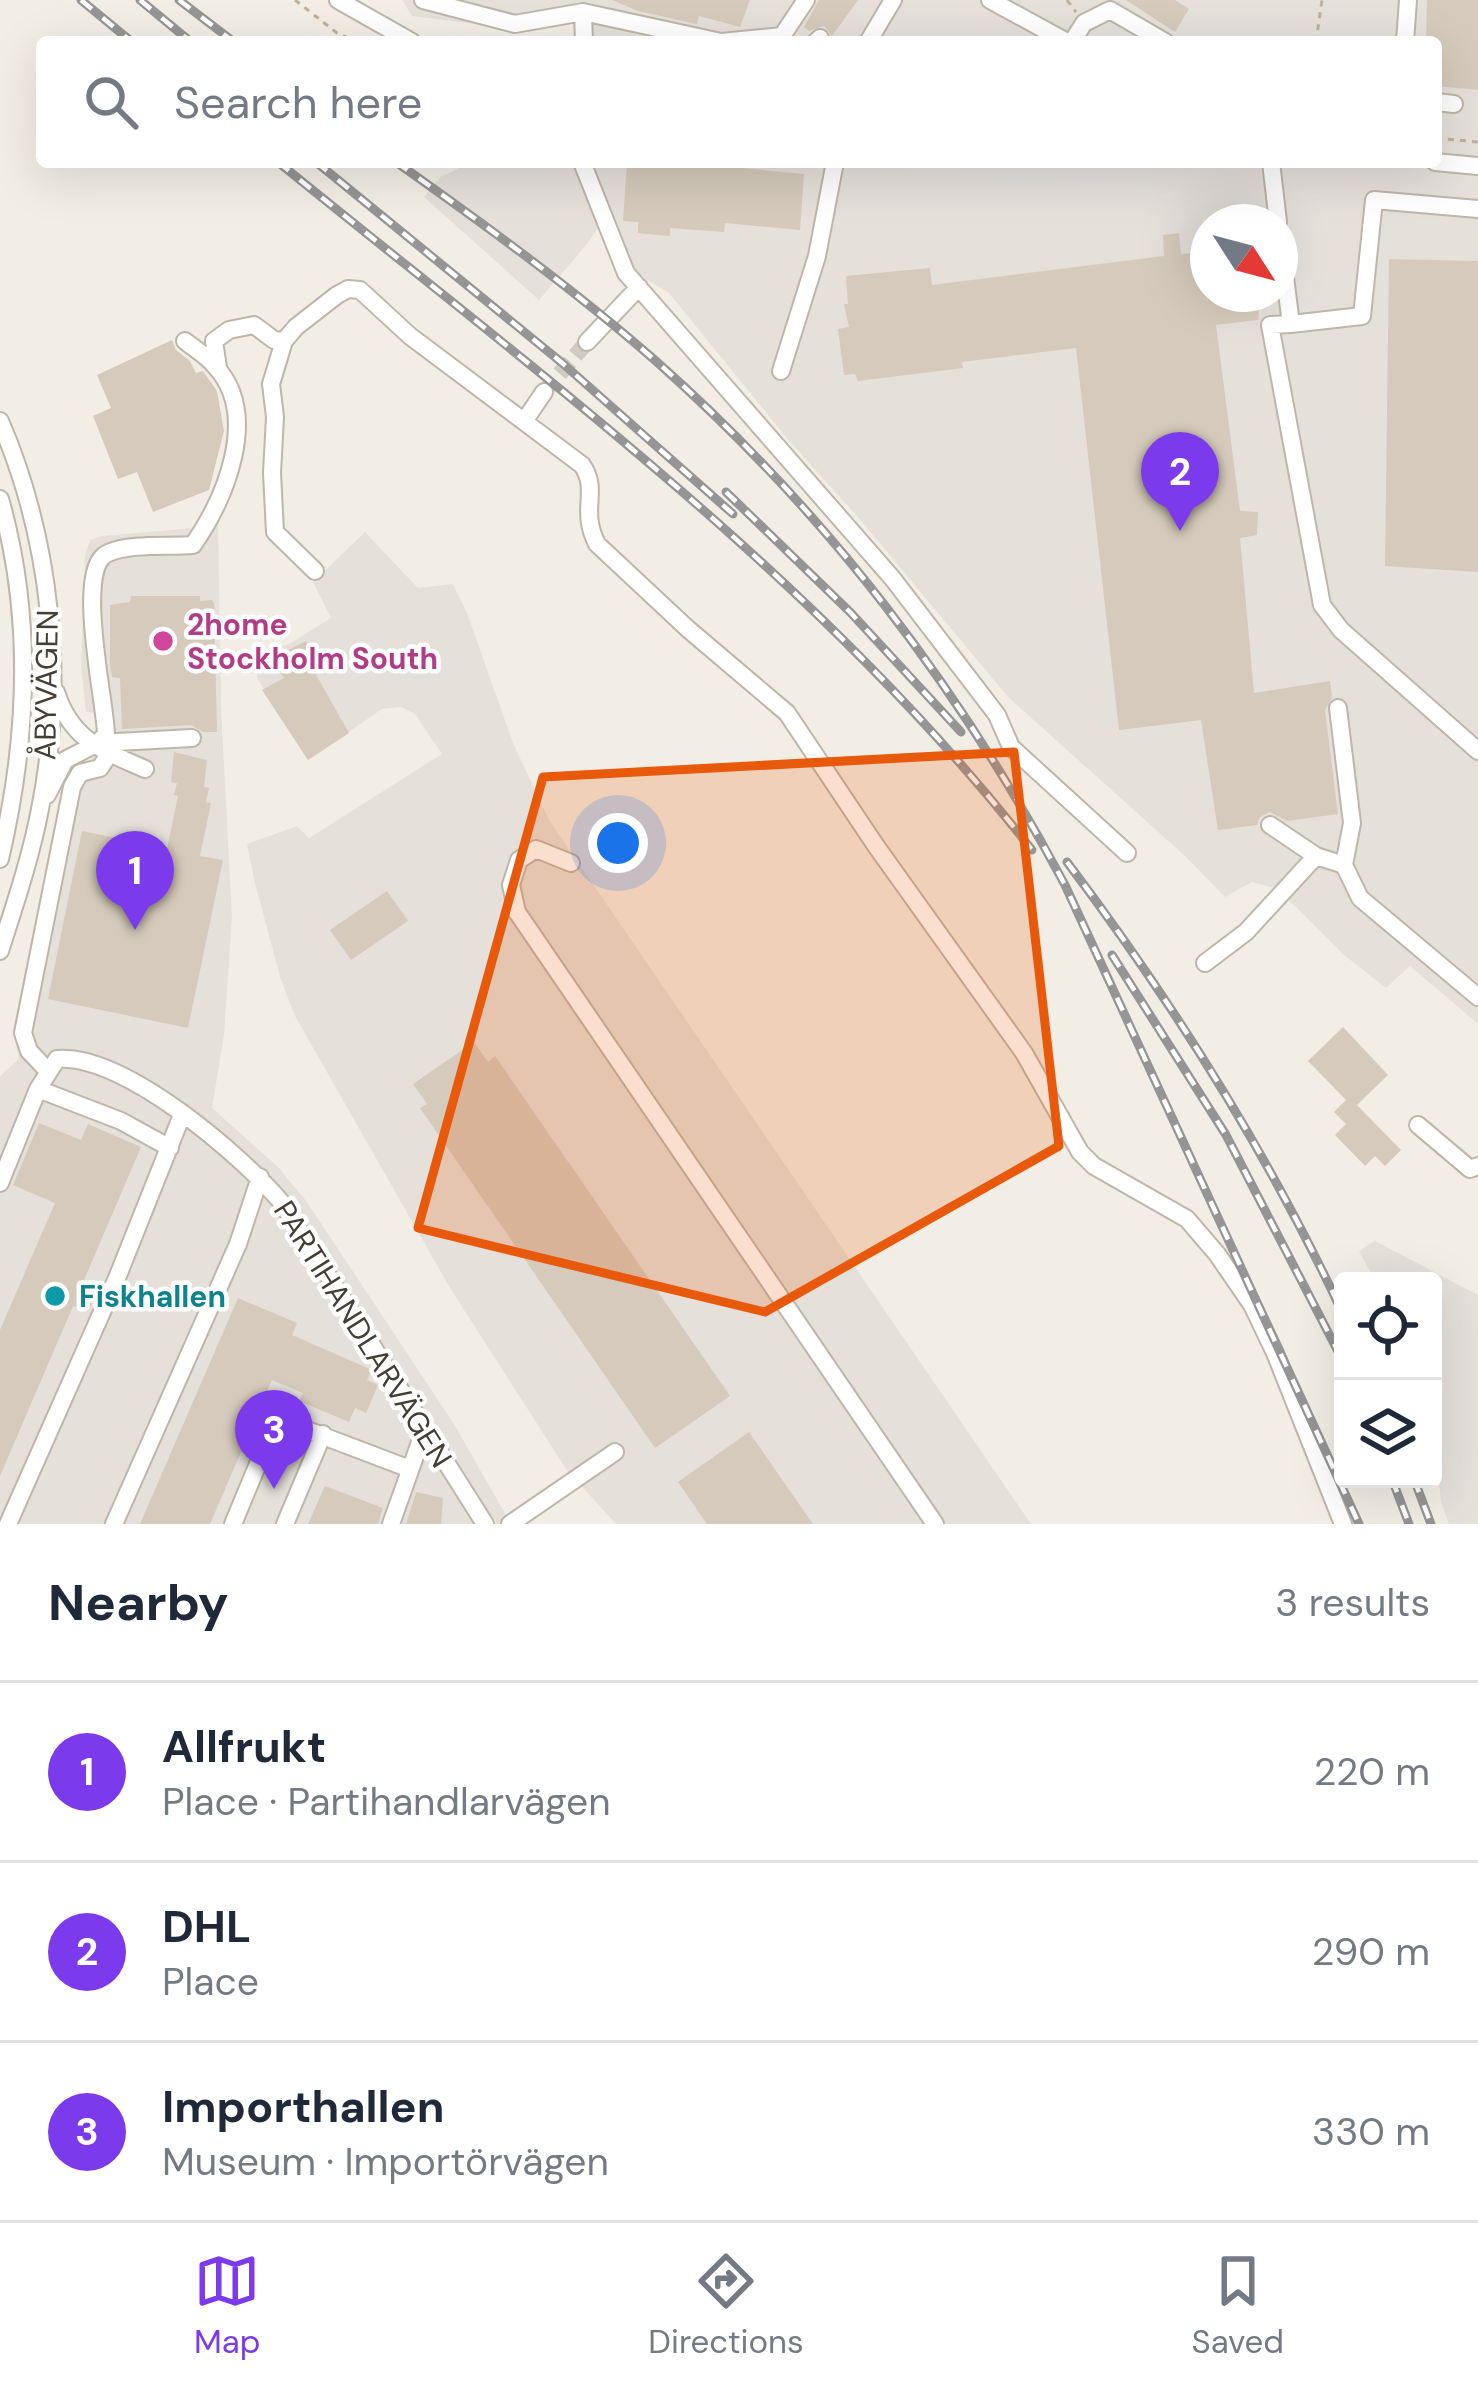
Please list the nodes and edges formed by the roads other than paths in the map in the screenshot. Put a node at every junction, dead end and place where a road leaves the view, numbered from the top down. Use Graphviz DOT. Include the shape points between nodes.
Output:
graph roads {
  1 [pos="338,0"];
  2 [pos="422,0"];
  3 [pos="806,0"];
  4 [pos="892,0"];
  5 [pos="1408,0"];
  6 [pos="1002,3"];
  7 [pos="583,12"];
  8 [pos="401,36"];
  9 [pos="584,36"];
  10 [pos="693,36"];
  11 [pos="790,36"];
  12 [pos="871,36"];
  13 [pos="1059,36"];
  14 [pos="1074,36"];
  15 [pos="1156,36"];
  16 [pos="1405,36"];
  17 [pos="1442,163"];
  18 [pos="1478,166"];
  19 [pos="584,168"];
  20 [pos="834,168"];
  21 [pos="1272,168"];
  22 [pos="1276,204"];
  23 [pos="1478,209"];
  24 [pos="638,287"];
  25 [pos="1289,312"];
  26 [pos="1291,324"];
  27 [pos="185,341"];
  28 [pos="284,341"];
  29 [pos="587,342"];
  30 [pos="218,368"];
  31 [pos="782,371"];
  32 [pos="544,392"];
  33 [pos="525,420"];
  34 [pos="0,421"];
  35 [pos="0,499"];
  36 [pos="315,571"];
  37 [pos="51,674"];
  38 [pos="1338,708"];
  39 [pos="192,738"];
  40 [pos="104,748"];
  41 [pos="1478,752"];
  42 [pos="145,770"];
  43 [pos="41,806"];
  44 [pos="1270,825"];
  45 [pos="1126,854"];
  46 [pos="1316,856"];
  47 [pos="0,859"];
  48 [pos="571,863"];
  49 [pos="1344,865"];
  50 [pos="0,950"];
  51 [pos="1205,963"];
  52 [pos="1478,997"];
  53 [pos="47,1070"];
  54 [pos="38,1090"];
  55 [pos="182,1115"];
  56 [pos="1418,1125"];
  57 [pos="170,1148"];
  58 [pos="1478,1166"];
  59 [pos="260,1177"];
  60 [pos="0,1183"];
  61 [pos="424,1431"];
  62 [pos="323,1435"];
  63 [pos="615,1452"];
  64 [pos="410,1469"];
  65 [pos="8,1524"];
  66 [pos="114,1524"];
  67 [pos="232,1524"];
  68 [pos="285,1524"];
  69 [pos="391,1524"];
  70 [pos="485,1524"];
  71 [pos="510,1524"];
  72 [pos="935,1524"];
  73 [pos="1343,1524"];
  1 -- 8 [label="street"];
  2 -- 7 [label="street" via="514,24"];
  3 -- 11 [label="street"];
  4 -- 12 [label="street"];
  5 -- 16 [label="street"];
  6 -- 13 [label="street"];
  7 -- 9 [label="street"];
  7 -- 10 [label="street"];
  14 -- 15 [label="street" via="1110,10"];
  17 -- 18 [label="street"];
  19 -- 24 [label="street"];
  20 -- 31 [label="street"];
  21 -- 22 [label="street"];
  23 -- 26 [label="street" via="1374,200 1362,316"];
  24 -- 29 [label="street"];
  24 -- 45 [label="street" via="879,562 984,695 1011,747"];
  25 -- 26 [label="street"];
  26 -- 41 [label="street" via="1270,326 1322,605"];
  27 -- 30 [label="street"];
  28 -- 30 [label="street" via="254,325 230,330 214,341"];
  28 -- 33 [label="street" via="337,295 360,290"];
  28 -- 36 [label="street" via="271,384 275,532"];
  30 -- 40 [label="street, ÅBYVÄGEN" via="236,422 229,482 193,545 107,553 95,564"];
  32 -- 33 [label="street"];
  33 -- 73 [label="street" via="587,471 588,526 608,559 787,712 1024,1053 1080,1152 1186,1219 1217,1254 1275,1353"];
  34 -- 37 [label="street, ÅBYVÄGEN" via="37,540"];
  35 -- 47 [label="street, ÅBYVÄGEN" via="25,653 21,745"];
  37 -- 40 [label="street" via="68,723"];
  37 -- 43 [label="street, ÅBYVÄGEN"];
  38 -- 49 [label="street" via="1352,823"];
  39 -- 40 [label="street"];
  40 -- 42 [label="street"];
  40 -- 43 [label="street" via="65,760"];
  40 -- 53 [label="street" via="100,768 80,773 72,787 23,1033"];
  43 -- 50 [label="street, ÅBYVÄGEN"];
  44 -- 46 [label="street"];
  46 -- 49 [label="street"];
  46 -- 51 [label="street" via="1246,932"];
  48 -- 72 [label="street" via="536,850 519,860 511,885 517,912"];
  49 -- 52 [label="street" via="1360,898"];
  53 -- 54 [label="street"];
  53 -- 55 [label="street, PARTIHANDLARVÄGEN" via="57,1059 82,1060"];
  54 -- 57 [label="street"];
  54 -- 60 [label="street"];
  55 -- 57 [label="street"];
  55 -- 59 [label="street, PARTIHANDLARVÄGEN"];
  56 -- 58 [label="street" via="1470,1169"];
  57 -- 65 [label="street"];
  59 -- 61 [label="street, PARTIHANDLARVÄGEN"];
  59 -- 66 [label="street"];
  61 -- 64 [label="street"];
  61 -- 70 [label="street, PARTIHANDLARVÄGEN"];
  62 -- 64 [label="street"];
  62 -- 67 [label="street" via="276,1426"];
  62 -- 68 [label="street"];
  63 -- 71 [label="street"];
  64 -- 69 [label="street"];
}
